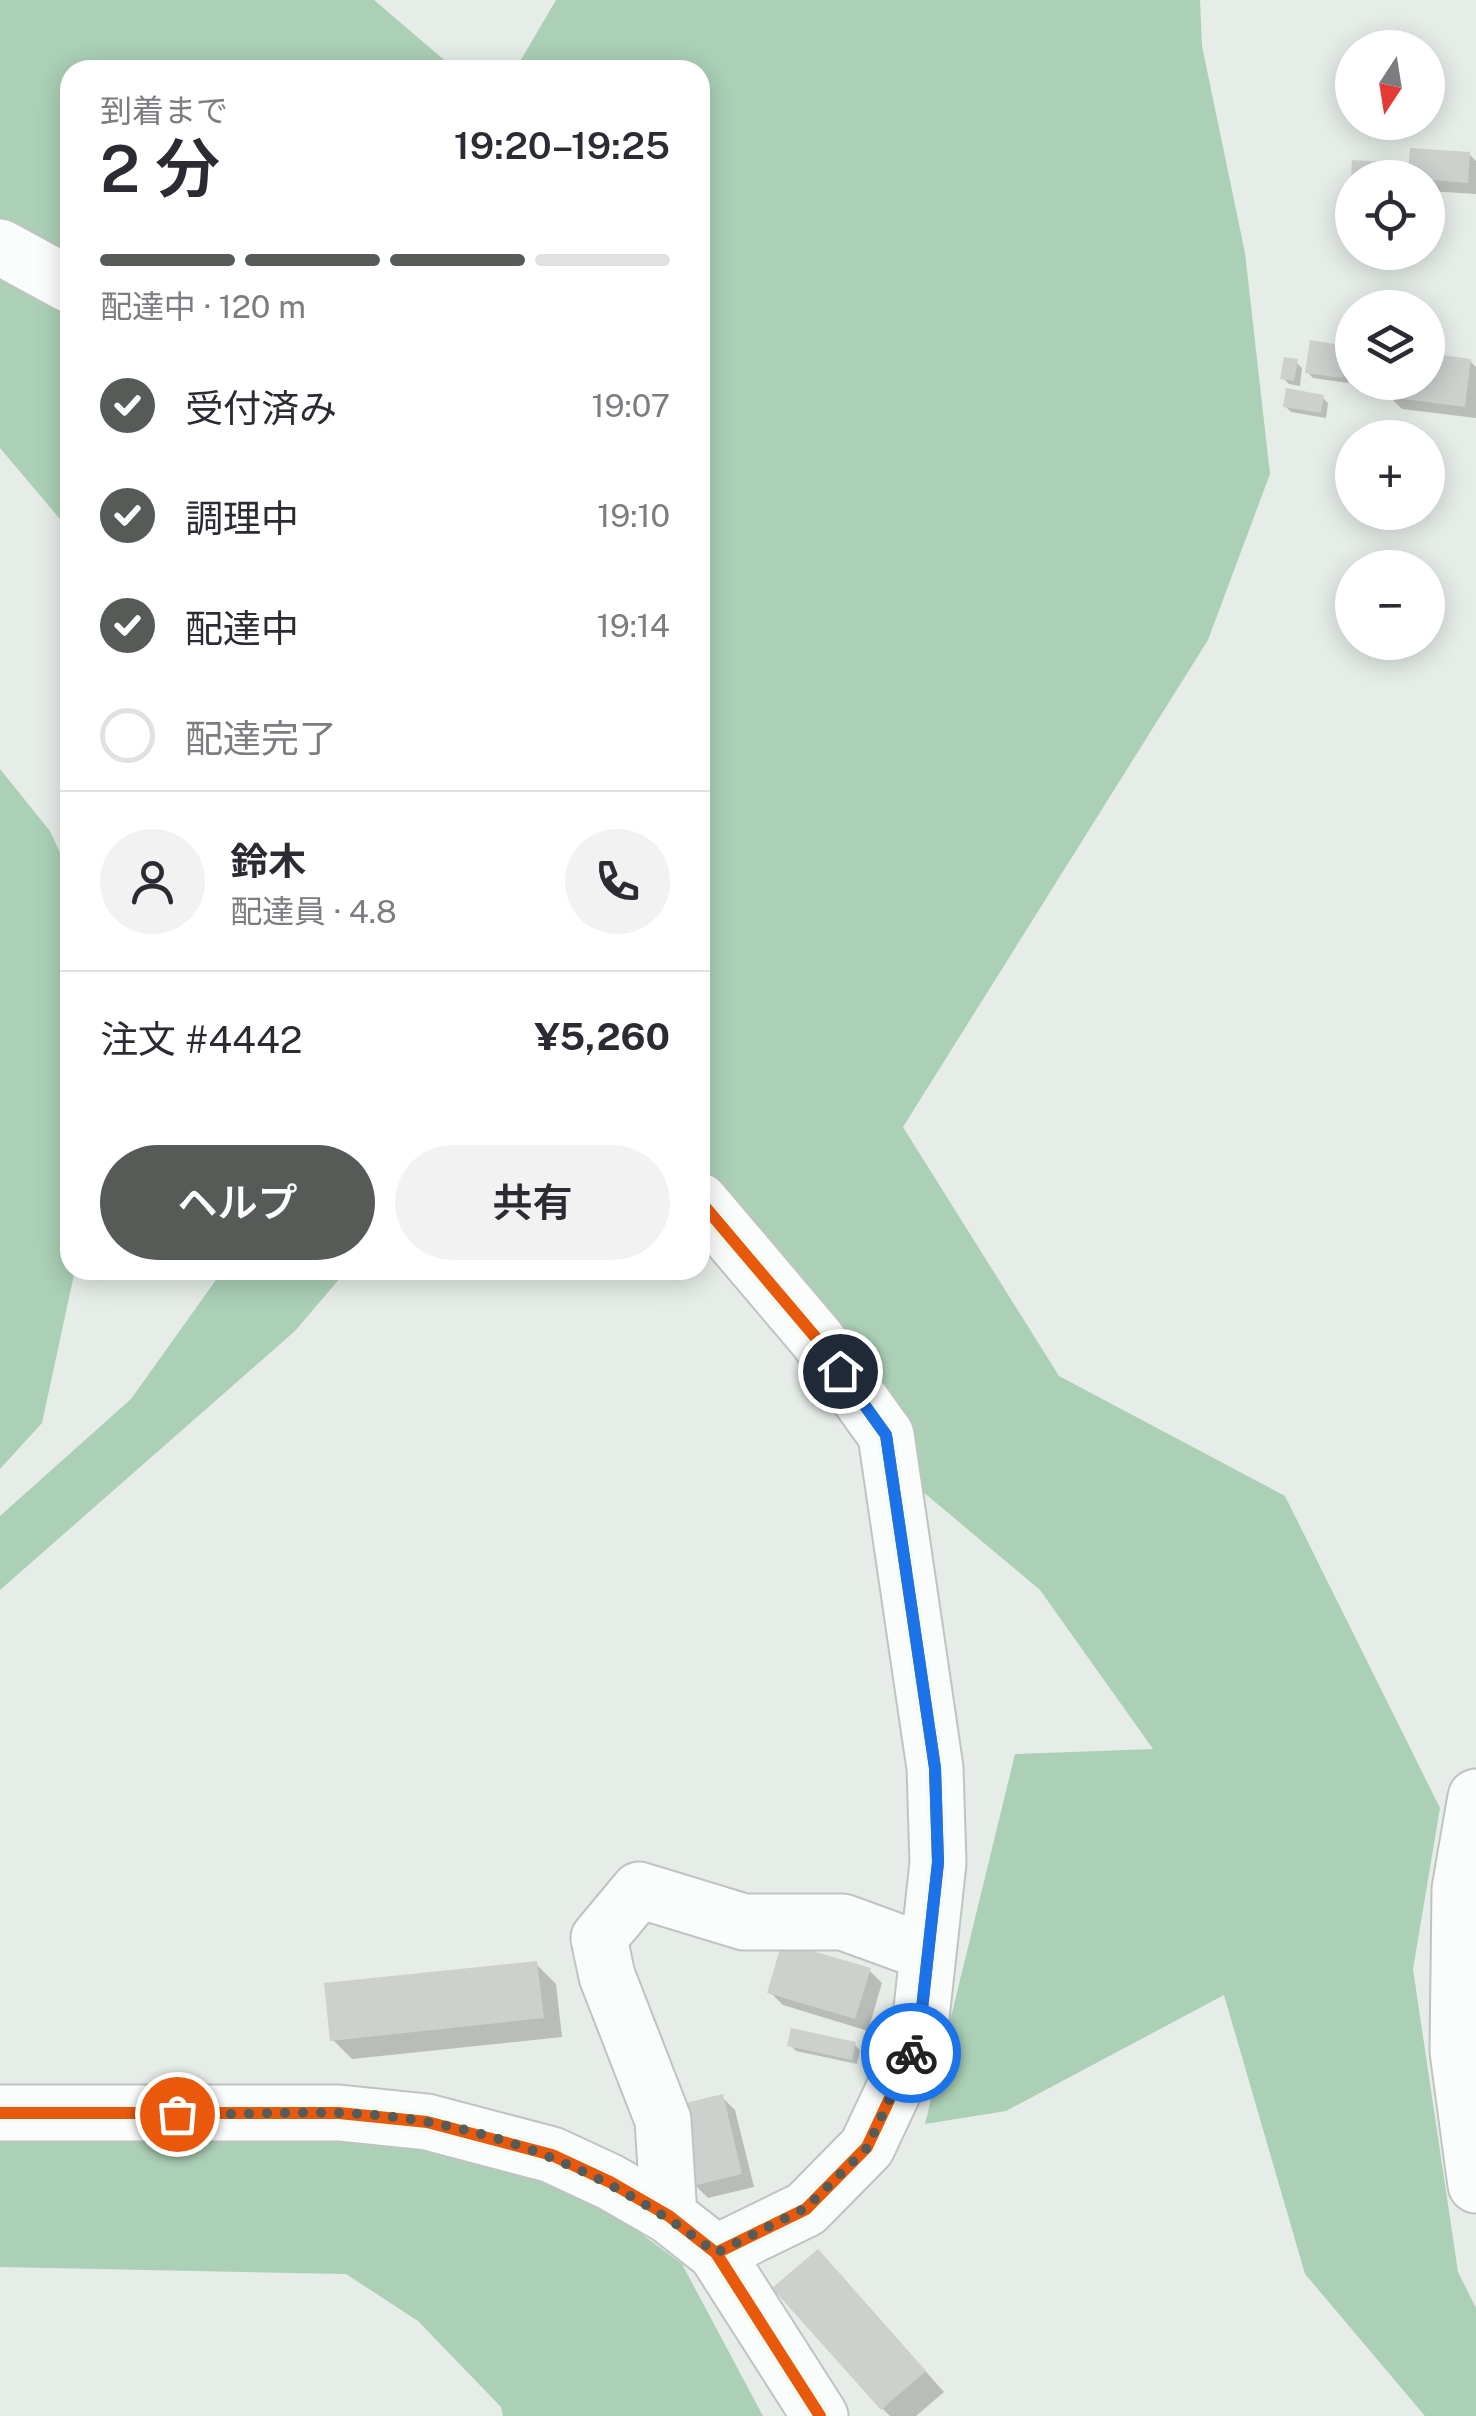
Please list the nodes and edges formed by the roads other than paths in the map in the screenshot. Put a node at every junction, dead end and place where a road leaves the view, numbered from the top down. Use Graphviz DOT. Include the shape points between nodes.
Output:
graph roads {
  1 [pos="0,247"];
  2 [pos="60,280"];
  3 [pos="710,1213"];
  4 [pos="1476,1796"];
  5 [pos="928,1953"];
  6 [pos="0,2113"];
  7 [pos="1476,2186"];
  8 [pos="669,2216"];
  9 [pos="716,2253"];
  10 [pos="820,2416"];
  1 -- 2 [label="street"];
  3 -- 5 [label="street" via="817,1339 886,1435 935,1768 938,1862"];
  4 -- 7 [label="street" via="1460,1889 1458,2051"];
  5 -- 8 [label="street" via="843,1922 744,1922 639,1890 599,1938 662,2120"];
  5 -- 9 [label="street" via="919,2036 867,2148 806,2208"];
  6 -- 8 [label="street" via="339,2113 428,2122 552,2155"];
  8 -- 9 [label="street"];
  9 -- 10 [label="street"];
}
